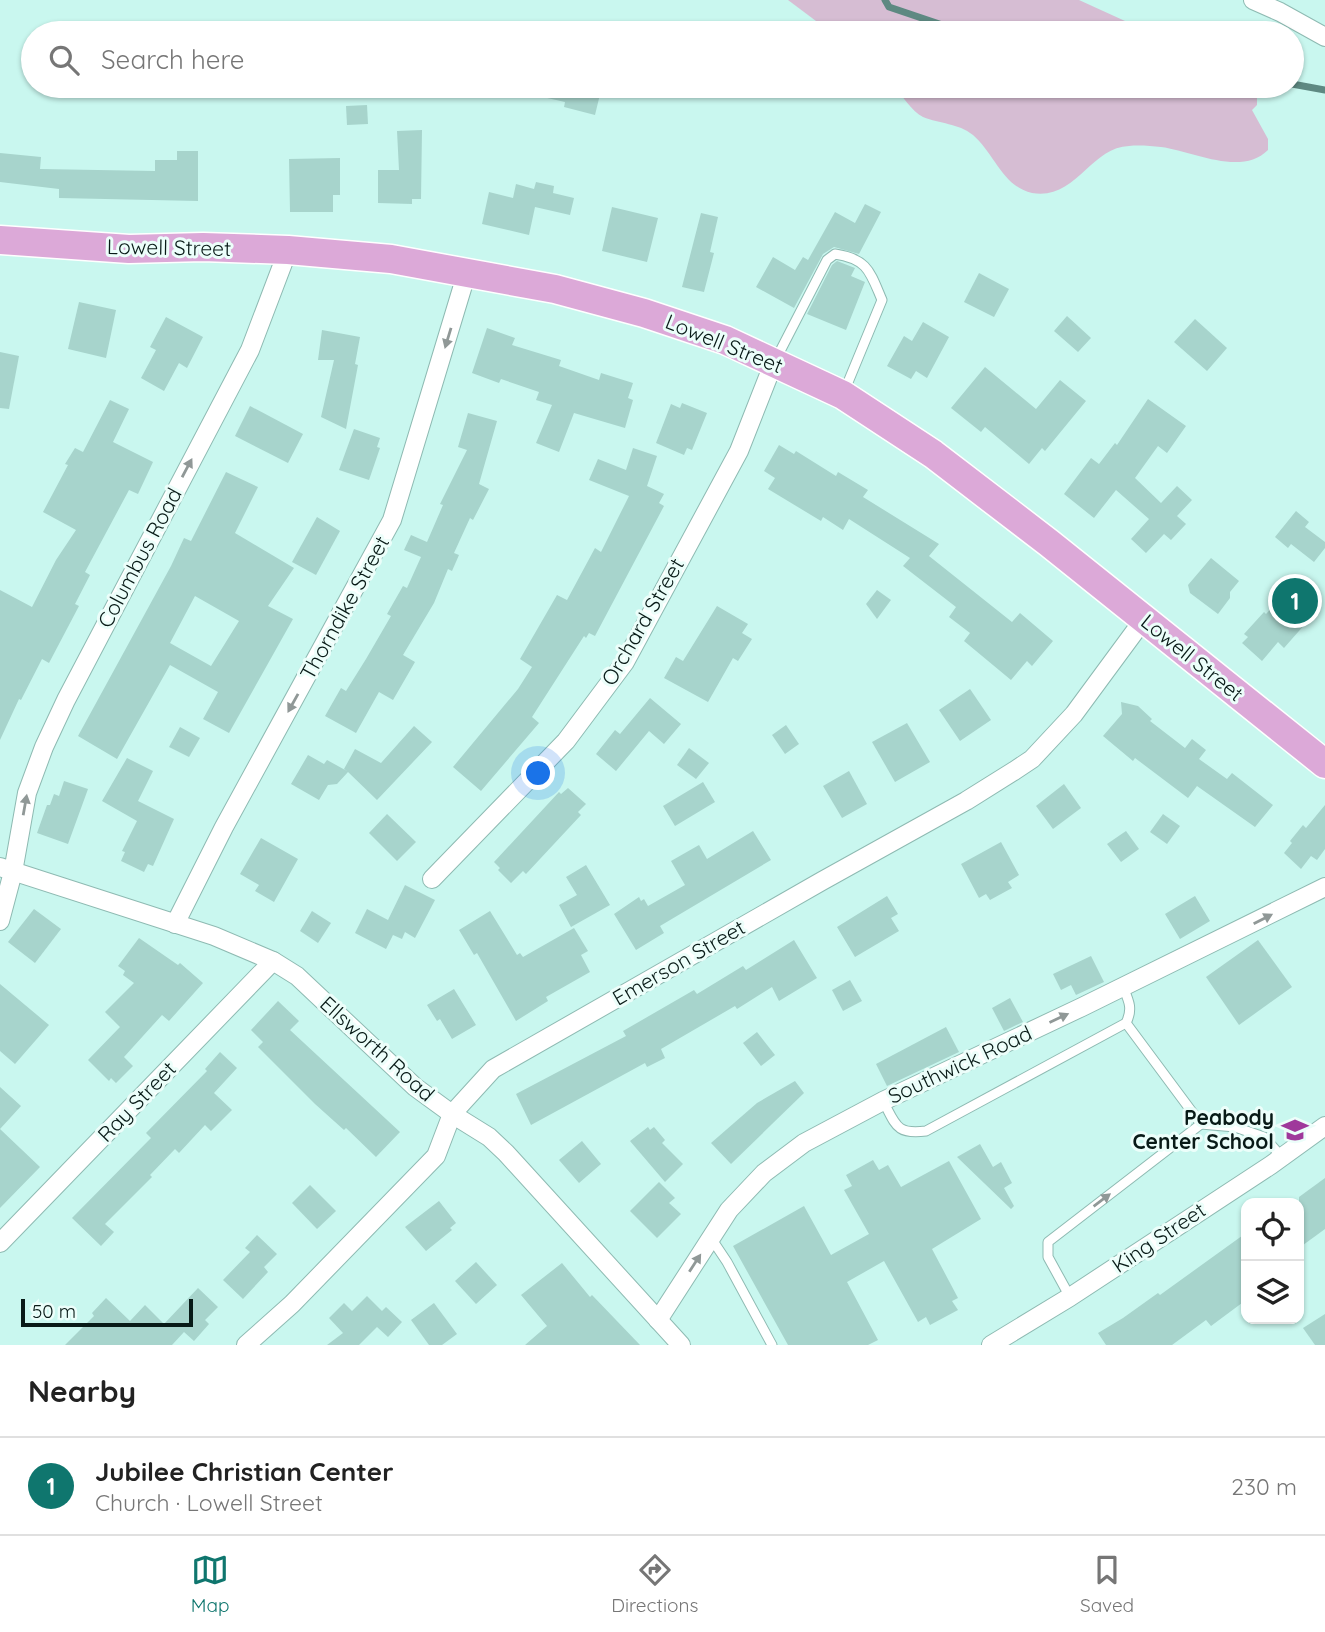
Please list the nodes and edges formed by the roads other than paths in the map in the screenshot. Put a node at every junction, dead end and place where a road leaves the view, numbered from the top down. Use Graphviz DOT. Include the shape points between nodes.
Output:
graph roads {
  1 [pos="1253,0"];
  2 [pos="1296,21"];
  3 [pos="1304,25"];
  4 [pos="1325,37"];
  5 [pos="0,240"];
  6 [pos="288,250"];
  7 [pos="467,272"];
  8 [pos="774,362"];
  9 [pos="843,395"];
  10 [pos="1144,619"];
  11 [pos="1325,764"];
  12 [pos="6,870"];
  13 [pos="432,879"];
  14 [pos="1325,887"];
  15 [pos="0,921"];
  16 [pos="175,924"];
  17 [pos="273,961"];
  18 [pos="1123,987"];
  19 [pos="1126,1023"];
  20 [pos="883,1101"];
  21 [pos="452,1114"];
  22 [pos="1201,1124"];
  23 [pos="1325,1126"];
  24 [pos="1282,1157"];
  25 [pos="711,1238"];
  26 [pos="0,1243"];
  27 [pos="1070,1297"];
  28 [pos="657,1320"];
  29 [pos="246,1345"];
  30 [pos="681,1345"];
  31 [pos="772,1345"];
  32 [pos="991,1345"];
  1 -- 2 [label="street"];
  3 -- 4 [label="street"];
  5 -- 6 [label="main road, Lowell Street" via="129,249"];
  6 -- 7 [label="main road, Lowell Street" via="391,259"];
  12 -- 6 [label="street, Columbus Road, one-way" via="47,740 250,350"];
  7 -- 8 [label="main road, Lowell Street" via="644,313"];
  7 -- 16 [label="street, Thorndike Street, one-way" via="392,520"];
  8 -- 9 [label="main road, Lowell Street"];
  8 -- 9 [label="lane" via="827,260 835,254 855,257 871,274 881,300"];
  8 -- 13 [label="street, Orchard Street" via="739,452 625,662 566,741"];
  9 -- 10 [label="main road, Lowell Street" via="933,454"];
  10 -- 11 [label="main road, Lowell Street"];
  10 -- 21 [label="street, Emerson Street" via="1074,714 1032,758 966,801 493,1069"];
  12 -- 15 [label="street, Columbus Road"];
  12 -- 16 [label="street, Ellsworth Road"];
  18 -- 14 [label="street, Southwick Road, one-way"];
  16 -- 17 [label="street, Ellsworth Road"];
  17 -- 21 [label="street, Ellsworth Road" via="297,976 415,1087"];
  17 -- 26 [label="street, Ray Street"];
  18 -- 19 [label="lane" via="1131,1006"];
  20 -- 18 [label="street, Southwick Road, one-way"];
  19 -- 20 [label="lane" via="926,1131 897,1129"];
  19 -- 22 [label="lane"];
  20 -- 25 [label="street, Southwick Road" via="783,1157 729,1210"];
  21 -- 28 [label="street, Ellsworth Road" via="506,1153"];
  21 -- 29 [label="street, Emerson Street" via="436,1156"];
  22 -- 24 [label="lane" via="1235,1127 1264,1137"];
  27 -- 22 [label="lane, one-way" via="1048,1257 1048,1242"];
  23 -- 24 [label="street, King Street"];
  24 -- 27 [label="street, King Street"];
  28 -- 25 [label="street, Southwick Road, one-way"];
  25 -- 31 [label="lane"];
  27 -- 32 [label="street, King Street"];
  28 -- 30 [label="street, Ellsworth Road"];
}
